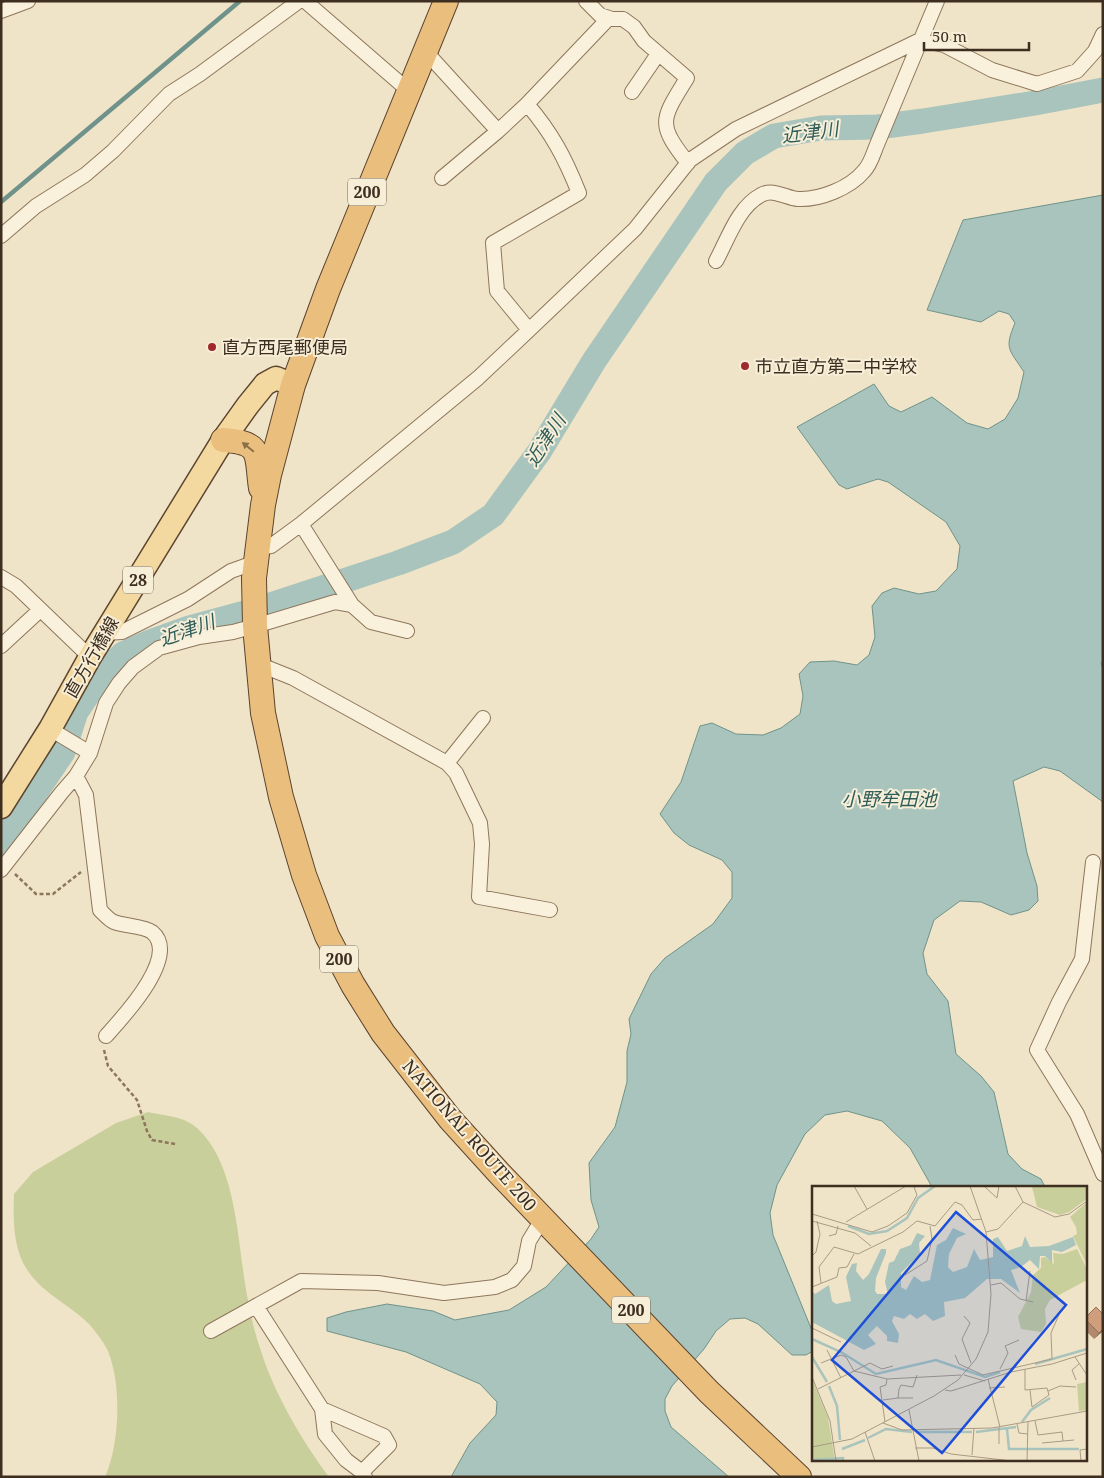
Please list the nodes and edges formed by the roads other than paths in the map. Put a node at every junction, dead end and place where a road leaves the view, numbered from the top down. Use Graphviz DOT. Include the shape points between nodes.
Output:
graph roads {
  1 [pos="28,1"];
  2 [pos="299,1"];
  3 [pos="305,1"];
  4 [pos="446,1"];
  5 [pos="586,1"];
  6 [pos="937,1"];
  7 [pos="1,11"];
  8 [pos="609,18"];
  9 [pos="1103,34"];
  10 [pos="920,40"];
  11 [pos="426,52"];
  12 [pos="658,54"];
  13 [pos="408,91"];
  14 [pos="632,92"];
  15 [pos="527,104"];
  16 [pos="498,131"];
  17 [pos="688,163"];
  18 [pos="442,178"];
  19 [pos="1,236"];
  20 [pos="716,261"];
  21 [pos="529,330"];
  22 [pos="293,385"];
  23 [pos="223,440"];
  24 [pos="263,505"];
  25 [pos="301,524"];
  26 [pos="256,563"];
  27 [pos="1,577"];
  28 [pos="348,600"];
  29 [pos="40,610"];
  30 [pos="255,626"];
  31 [pos="407,631"];
  32 [pos="105,633"];
  33 [pos="1,646"];
  34 [pos="90,657"];
  35 [pos="259,671"];
  36 [pos="483,718"];
  37 [pos="54,732"];
  38 [pos="88,752"];
  39 [pos="447,763"];
  40 [pos="76,776"];
  41 [pos="1,807"];
  42 [pos="1093,862"];
  43 [pos="3,867"];
  44 [pos="550,910"];
  45 [pos="106,1036"];
  46 [pos="1103,1174"];
  47 [pos="548,1223"];
  48 [pos="256,1306"];
  49 [pos="211,1331"];
  50 [pos="322,1409"];
  51 [pos="364,1474"];
  52 [pos="799,1477"];
  1 -- 7 [label="street"];
  2 -- 19 [label="street" via="170,94 85,175 36,206"];
  3 -- 13 [label="street"];
  4 -- 11 [label="highway, NATIONAL ROUTE 200 / 200"];
  5 -- 8 [label="street" via="600,15"];
  6 -- 10 [label="street"];
  8 -- 12 [label="street" via="624,19"];
  8 -- 15 [label="street"];
  9 -- 10 [label="street" via="1095,51 1077,71 1038,84 992,70 944,45"];
  10 -- 17 [label="street" via="736,129"];
  10 -- 20 [label="street" via="865,171 851,184 828,194 798,198 773,192 762,194 742,213"];
  11 -- 13 [label="highway, NATIONAL ROUTE 200 / 200"];
  11 -- 16 [label="street"];
  12 -- 14 [label="street"];
  12 -- 17 [label="street" via="686,78 668,109 666,123 673,144"];
  13 -- 22 [label="highway, NATIONAL ROUTE 200 / 200"];
  15 -- 16 [label="street"];
  15 -- 21 [label="street" via="566,161 579,193 493,243 497,291"];
  16 -- 18 [label="street"];
  17 -- 21 [label="street" via="636,229"];
  21 -- 25 [label="street" via="478,378"];
  22 -- 23 [label="main road, 直方行橋線 / 28" via="276,378 265,384"];
  22 -- 24 [label="highway, NATIONAL ROUTE 200 / 200"];
  24 -- 23 [label="highway, one-way" via="258,457 241,441"];
  23 -- 32 [label="main road, 直方行橋線 / 28"];
  24 -- 26 [label="highway, NATIONAL ROUTE 200 / 200"];
  25 -- 26 [label="street" via="271,546"];
  25 -- 28 [label="street"];
  26 -- 30 [label="highway, NATIONAL ROUTE 200 / 200"];
  26 -- 32 [label="street" via="231,571 188,599 122,632"];
  27 -- 29 [label="street" via="16,586"];
  28 -- 30 [label="street"];
  28 -- 31 [label="street" via="371,622"];
  29 -- 33 [label="street"];
  29 -- 34 [label="street"];
  30 -- 35 [label="highway, NATIONAL ROUTE 200 / 200"];
  30 -- 38 [label="street" via="191,639 159,648 146,656 133,667 106,703"];
  32 -- 34 [label="main road, 直方行橋線 / 28"];
  34 -- 37 [label="main road, 直方行橋線 / 28"];
  35 -- 39 [label="street" via="268,668 293,678"];
  35 -- 47 [label="highway, NATIONAL ROUTE 200 / 200" via="281,796 304,875 327,936 353,985 408,1066 456,1126"];
  36 -- 39 [label="street"];
  37 -- 38 [label="street"];
  37 -- 41 [label="main road, 直方行橋線 / 28"];
  38 -- 40 [label="street"];
  39 -- 44 [label="street" via="456,773 480,823 479,897"];
  40 -- 43 [label="street"];
  40 -- 45 [label="street" via="86,795 100,910 112,922 151,930 158,939 156,966 146,987"];
  42 -- 46 [label="street" via="1082,959 1037,1050 1077,1114"];
  47 -- 48 [label="street" via="529,1240 524,1266 512,1280 495,1287 444,1293 378,1283 301,1281"];
  47 -- 52 [label="highway, NATIONAL ROUTE 200 / 200" via="709,1392"];
  48 -- 49 [label="street"];
  48 -- 50 [label="street"];
  50 -- 51 [label="street" via="325,1434 346,1460"];
  50 -- 51 [label="street" via="384,1436 389,1445"];
}
